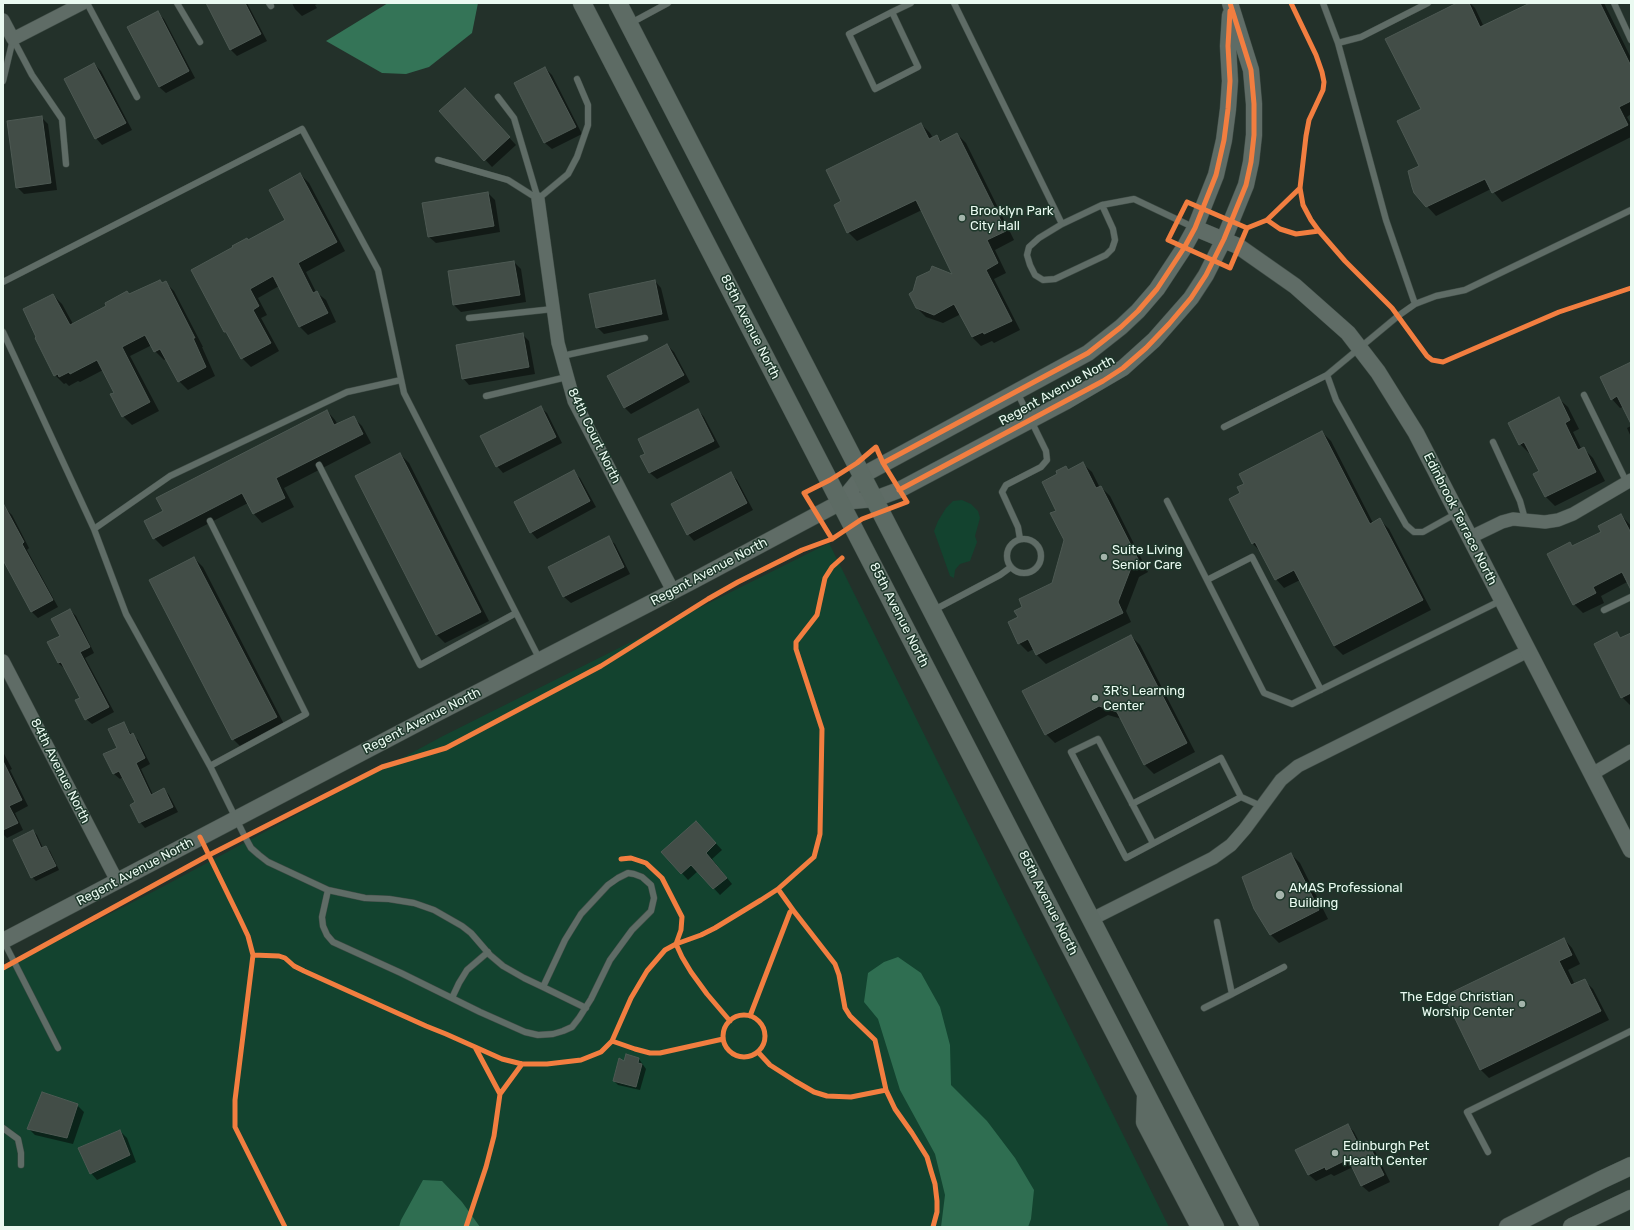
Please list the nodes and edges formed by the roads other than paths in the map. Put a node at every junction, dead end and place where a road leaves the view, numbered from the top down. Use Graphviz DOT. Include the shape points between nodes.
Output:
graph roads {
  1 [pos="83,3"];
  2 [pos="87,3"];
  3 [pos="177,3"];
  4 [pos="582,3"];
  5 [pos="618,3"];
  6 [pos="668,3"];
  7 [pos="911,3"];
  8 [pos="954,3"];
  9 [pos="1323,3"];
  10 [pos="1428,3"];
  11 [pos="1614,3"];
  12 [pos="892,12"];
  13 [pos="3,20"];
  14 [pos="630,24"];
  15 [pos="13,39"];
  16 [pos="1631,40"];
  17 [pos="200,42"];
  18 [pos="1338,43"];
  19 [pos="577,80"];
  20 [pos="3,81"];
  21 [pos="498,96"];
  22 [pos="137,97"];
  23 [pos="438,160"];
  24 [pos="66,164"];
  25 [pos="538,199"];
  26 [pos="1102,205"];
  27 [pos="1631,210"];
  28 [pos="1062,224"];
  29 [pos="1195,228"];
  30 [pos="1224,239"];
  31 [pos="3,282"];
  32 [pos="1415,304"];
  33 [pos="553,309"];
  34 [pos="469,318"];
  35 [pos="3,332"];
  36 [pos="646,338"];
  37 [pos="1361,347"];
  38 [pos="562,356"];
  39 [pos="1327,376"];
  40 [pos="567,377"];
  41 [pos="401,380"];
  42 [pos="1017,392"];
  43 [pos="1584,395"];
  44 [pos="486,396"];
  45 [pos="1030,420"];
  46 [pos="1224,427"];
  47 [pos="1493,442"];
  48 [pos="318,465"];
  49 [pos="863,474"];
  50 [pos="1629,481"];
  51 [pos="875,499"];
  52 [pos="1167,501"];
  53 [pos="841,502"];
  54 [pos="1457,513"];
  55 [pos="1525,519"];
  56 [pos="210,521"];
  57 [pos="94,529"];
  58 [pos="1470,538"];
  59 [pos="1020,539"];
  60 [pos="1011,567"];
  61 [pos="1207,580"];
  62 [pos="674,591"];
  63 [pos="1631,597"];
  64 [pos="1502,600"];
  65 [pos="1604,610"];
  66 [pos="932,611"];
  67 [pos="516,613"];
  68 [pos="1528,652"];
  69 [pos="540,660"];
  70 [pos="3,661"];
  71 [pos="1321,690"];
  72 [pos="1631,751"];
  73 [pos="210,766"];
  74 [pos="1592,774"];
  75 [pos="1241,797"];
  76 [pos="1132,804"];
  77 [pos="1261,806"];
  78 [pos="236,818"];
  79 [pos="1153,843"];
  80 [pos="1631,850"];
  81 [pos="117,881"];
  82 [pos="328,890"];
  83 [pos="1092,919"];
  84 [pos="1217,922"];
  85 [pos="3,941"];
  86 [pos="488,952"];
  87 [pos="1284,968"];
  88 [pos="544,987"];
  89 [pos="1232,994"];
  90 [pos="452,998"];
  91 [pos="586,1008"];
  92 [pos="1204,1008"];
  93 [pos="1631,1031"];
  94 [pos="58,1048"];
  95 [pos="1146,1094"];
  96 [pos="3,1128"];
  97 [pos="1488,1152"];
  98 [pos="21,1165"];
  99 [pos="1631,1166"];
  100 [pos="1629,1202"];
  101 [pos="1200,1227"];
  102 [pos="1215,1227"];
  103 [pos="1250,1227"];
  104 [pos="1508,1227"];
  105 [pos="1572,1227"];
  1 -- 15 [label="street"];
  2 -- 22 [label="lane"];
  3 -- 17 [label="lane"];
  4 -- 53 [label="main road, 85th Avenue North"];
  5 -- 14 [label="main road"];
  6 -- 14 [label="lane"];
  7 -- 12 [label="lane"];
  8 -- 28 [label="lane"];
  9 -- 18 [label="lane"];
  10 -- 18 [label="lane" via="1360,37"];
  11 -- 16 [label="lane"];
  12 -- 12 [label="lane" via="849,34 875,88 918,67"];
  13 -- 15 [label="street"];
  14 -- 49 [label="main road"];
  15 -- 20 [label="lane"];
  15 -- 24 [label="lane" via="32,75 62,119"];
  18 -- 32 [label="lane" via="1386,220"];
  19 -- 25 [label="lane" via="588,105 588,126 568,174"];
  21 -- 25 [label="lane" via="514,118"];
  23 -- 25 [label="lane" via="508,180"];
  25 -- 33 [label="street, 84th Court North"];
  26 -- 28 [label="lane"];
  26 -- 28 [label="lane" via="1113,230 1115,240 1112,249 1106,255 1055,279 1043,280 1035,275 1030,265 1027,255 1029,247"];
  26 -- 29 [label="lane" via="1134,199"];
  27 -- 32 [label="lane" via="1465,290 1436,296"];
  29 -- 30 [label="street, Edinbrook Terrace North"];
  29 -- 30 [label="street" via="1216,175 1224,140 1230,81 1230,3 1251,70 1254,135 1246,185"];
  29 -- 42 [label="street, Regent Avenue North" via="1157,289 1121,327 1088,353"];
  30 -- 37 [label="street, Edinbrook Terrace North" via="1244,249 1296,286"];
  30 -- 45 [label="street, Regent Avenue North" via="1191,298 1150,344 1123,368 1103,381"];
  31 -- 41 [label="lane" via="302,129 378,270"];
  32 -- 37 [label="lane"];
  33 -- 34 [label="lane"];
  33 -- 38 [label="street, 84th Court North"];
  35 -- 57 [label="lane"];
  36 -- 38 [label="lane"];
  37 -- 39 [label="lane"];
  37 -- 54 [label="street, Edinbrook Terrace North" via="1398,401"];
  38 -- 40 [label="street, 84th Court North"];
  39 -- 46 [label="lane"];
  39 -- 54 [label="lane" via="1336,400 1406,525 1414,532 1422,532"];
  40 -- 44 [label="lane"];
  40 -- 62 [label="street, 84th Court North" via="574,401"];
  41 -- 57 [label="lane" via="347,392 170,476"];
  41 -- 67 [label="lane" via="404,393"];
  42 -- 45 [label="lane"];
  42 -- 49 [label="street, Regent Avenue North"];
  43 -- 50 [label="lane"];
  45 -- 51 [label="street, Regent Avenue North" via="899,490"];
  45 -- 59 [label="lane" via="1046,451 1047,460 1041,467 1006,485 1002,492 1018,527"];
  47 -- 55 [label="lane" via="1518,495"];
  48 -- 67 [label="lane" via="420,665"];
  49 -- 51 [label="main road"];
  49 -- 53 [label="street, Regent Avenue North"];
  50 -- 55 [label="street" via="1558,520 1545,522"];
  51 -- 53 [label="street, Regent Avenue North"];
  51 -- 66 [label="main road"];
  52 -- 61 [label="lane"];
  53 -- 62 [label="street, Regent Avenue North"];
  53 -- 95 [label="main road, 85th Avenue North"];
  54 -- 58 [label="street, Edinbrook Terrace North"];
  55 -- 58 [label="street" via="1502,522"];
  56 -- 73 [label="lane" via="306,714"];
  57 -- 73 [label="lane" via="126,614"];
  58 -- 64 [label="street, Edinbrook Terrace North"];
  59 -- 60 [label="lane" via="1012,542 1007,552"];
  59 -- 60 [label="lane" via="1028,539 1037,544 1042,554 1041,559 1035,569 1029,572 1017,572"];
  60 -- 66 [label="lane"];
  61 -- 71 [label="lane" via="1264,693 1292,704"];
  61 -- 71 [label="lane" via="1252,557"];
  62 -- 69 [label="street, Regent Avenue North"];
  63 -- 65 [label="lane"];
  64 -- 68 [label="street, Edinbrook Terrace North"];
  64 -- 71 [label="lane"];
  66 -- 83 [label="main road"];
  67 -- 69 [label="lane"];
  68 -- 74 [label="street, Edinbrook Terrace North"];
  68 -- 77 [label="street" via="1298,766 1281,780"];
  69 -- 78 [label="street, Regent Avenue North"];
  70 -- 81 [label="street, 84th Avenue North"];
  72 -- 74 [label="street"];
  73 -- 78 [label="lane"];
  74 -- 80 [label="street, Edinbrook Terrace North"];
  75 -- 76 [label="lane" via="1221,758"];
  75 -- 77 [label="lane"];
  75 -- 79 [label="lane"];
  76 -- 79 [label="lane"];
  76 -- 79 [label="lane" via="1098,739 1071,752 1126,858"];
  77 -- 83 [label="street" via="1231,845 1213,858"];
  78 -- 81 [label="street, Regent Avenue North"];
  78 -- 82 [label="lane" via="251,848 259,855 268,862"];
  81 -- 85 [label="street, Regent Avenue North"];
  82 -- 86 [label="lane" via="365,898 414,903 434,910 462,926"];
  82 -- 90 [label="lane" via="322,917 323,926 332,942"];
  83 -- 103 [label="main road"];
  84 -- 89 [label="lane"];
  85 -- 94 [label="lane"];
  86 -- 88 [label="lane" via="513,972"];
  86 -- 90 [label="lane" via="467,970"];
  87 -- 89 [label="lane"];
  88 -- 91 [label="lane"];
  88 -- 91 [label="lane" via="565,940 581,914 595,898 618,878 628,873 642,877 651,885 654,898 650,911 610,960"];
  89 -- 92 [label="lane"];
  90 -- 91 [label="lane" via="525,1032 538,1035 553,1034 572,1027"];
  93 -- 97 [label="lane" via="1467,1112"];
  95 -- 101 [label="main road" via="1145,1122"];
  95 -- 102 [label="main road, 85th Avenue North"];
  96 -- 98 [label="lane" via="18,1138"];
  99 -- 104 [label="main road"];
  100 -- 105 [label="main road"];
}
